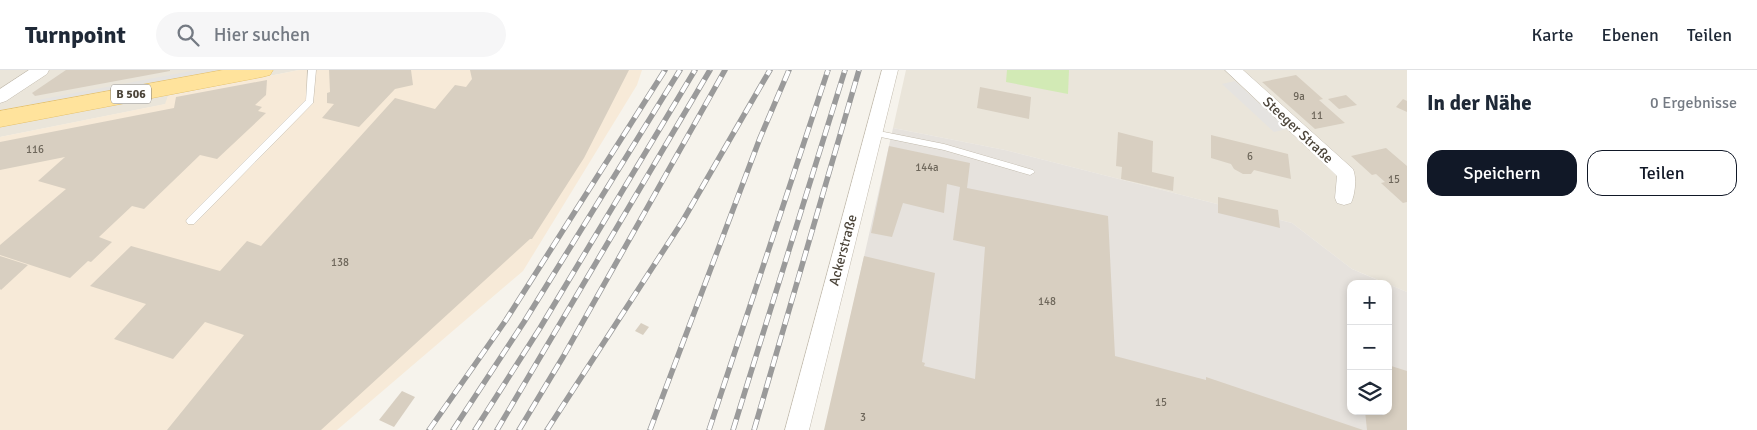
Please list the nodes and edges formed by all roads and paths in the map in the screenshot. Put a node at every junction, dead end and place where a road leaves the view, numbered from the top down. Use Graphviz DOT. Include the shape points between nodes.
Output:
graph roads {
  1 [pos="41,70"];
  2 [pos="262,70"];
  3 [pos="312,70"];
  4 [pos="890,70"];
  5 [pos="1233,70"];
  6 [pos="0,97"];
  7 [pos="0,118"];
  8 [pos="874,133"];
  9 [pos="1030,172"];
  10 [pos="1344,198"];
  11 [pos="191,221"];
  12 [pos="797,430"];
  1 -- 6 [label="street"];
  2 -- 7 [label="main road, B 506"];
  3 -- 11 [label="lane" via="310,101"];
  4 -- 8 [label="street, Ackerstraße"];
  5 -- 10 [label="street, Steeger Straße" via="1346,174"];
  8 -- 9 [label="lane" via="944,147"];
  8 -- 12 [label="street, Ackerstraße"];
}
